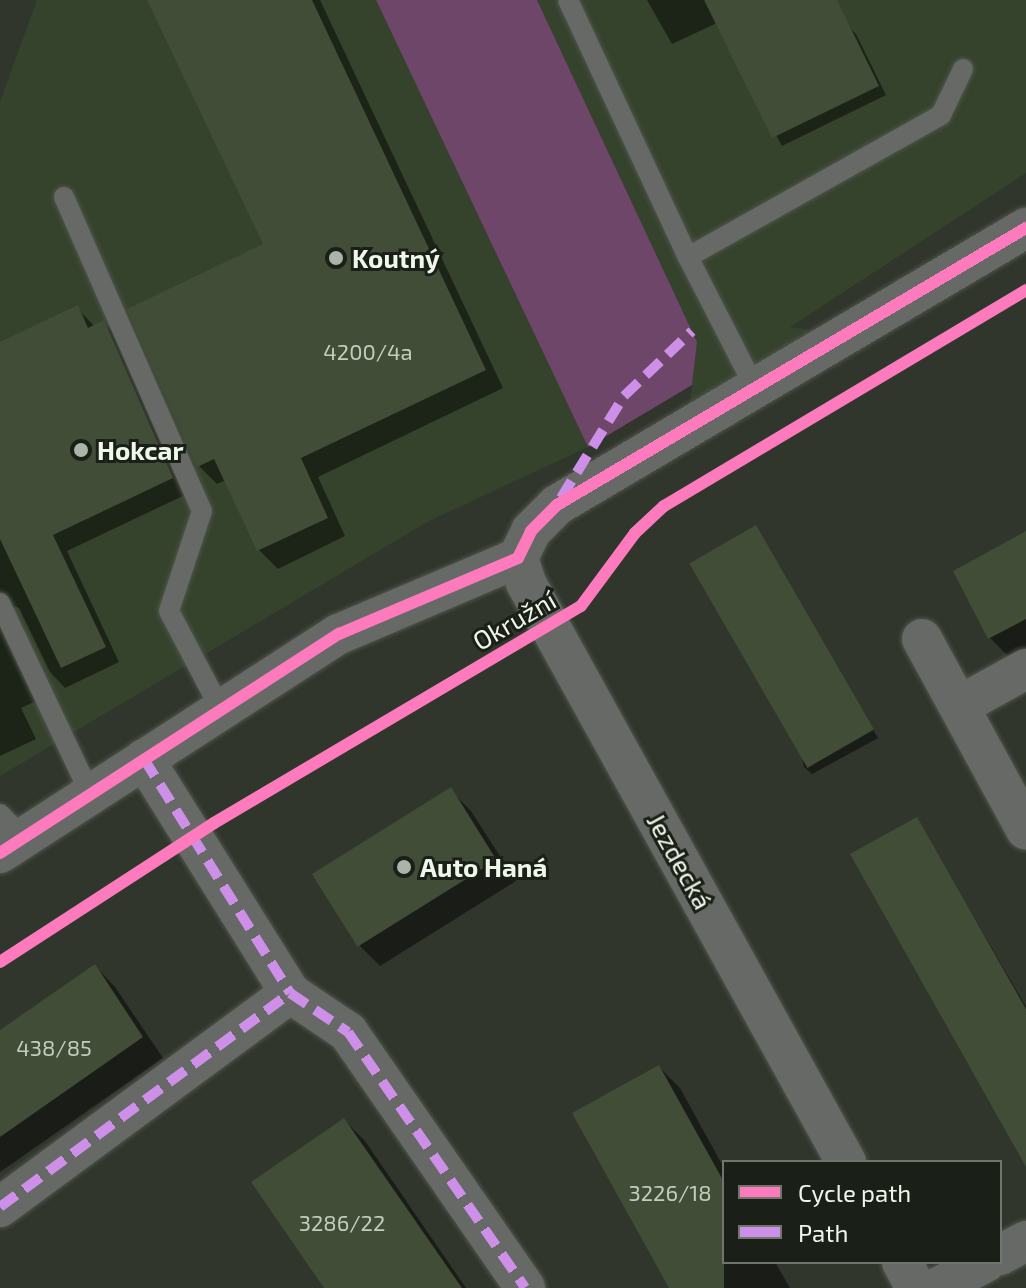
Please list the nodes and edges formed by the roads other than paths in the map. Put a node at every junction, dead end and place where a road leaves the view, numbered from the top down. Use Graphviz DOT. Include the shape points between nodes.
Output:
graph roads {
  1 [pos="568,0"];
  2 [pos="963,69"];
  3 [pos="64,197"];
  4 [pos="1026,228"];
  5 [pos="688,257"];
  6 [pos="755,388"];
  7 [pos="518,558"];
  8 [pos="0,603"];
  9 [pos="922,639"];
  10 [pos="1026,669"];
  11 [pos="959,706"];
  12 [pos="221,710"];
  13 [pos="144,759"];
  14 [pos="90,793"];
  15 [pos="1026,830"];
  16 [pos="7,835"];
  17 [pos="290,993"];
  18 [pos="845,1160"];
  19 [pos="0,1207"];
  20 [pos="1026,1241"];
  21 [pos="1002,1254"];
  22 [pos="903,1264"];
  23 [pos="982,1264"];
  24 [pos="525,1288"];
  25 [pos="916,1288"];
  26 [pos="937,1288"];
  1 -- 5 [label="lane"];
  2 -- 5 [label="lane" via="941,115"];
  3 -- 12 [label="lane" via="202,511 169,611"];
  4 -- 6 [label="street, Okružní"];
  5 -- 6 [label="lane"];
  6 -- 7 [label="street, Okružní" via="557,505 531,531"];
  7 -- 12 [label="street, Okružní" via="339,634"];
  7 -- 18 [label="street, Jezdecká" via="526,583"];
  8 -- 14 [label="lane"];
  9 -- 11 [label="street"];
  10 -- 11 [label="street"];
  11 -- 15 [label="street"];
  12 -- 13 [label="street, Okružní"];
  13 -- 14 [label="street, Okružní"];
  13 -- 17 [label="street"];
  14 -- 16 [label="street, Okružní"];
  17 -- 19 [label="street"];
  17 -- 24 [label="street" via="348,1032"];
  20 -- 21 [label="street"];
  22 -- 25 [label="street"];
  23 -- 26 [label="street"];
}
